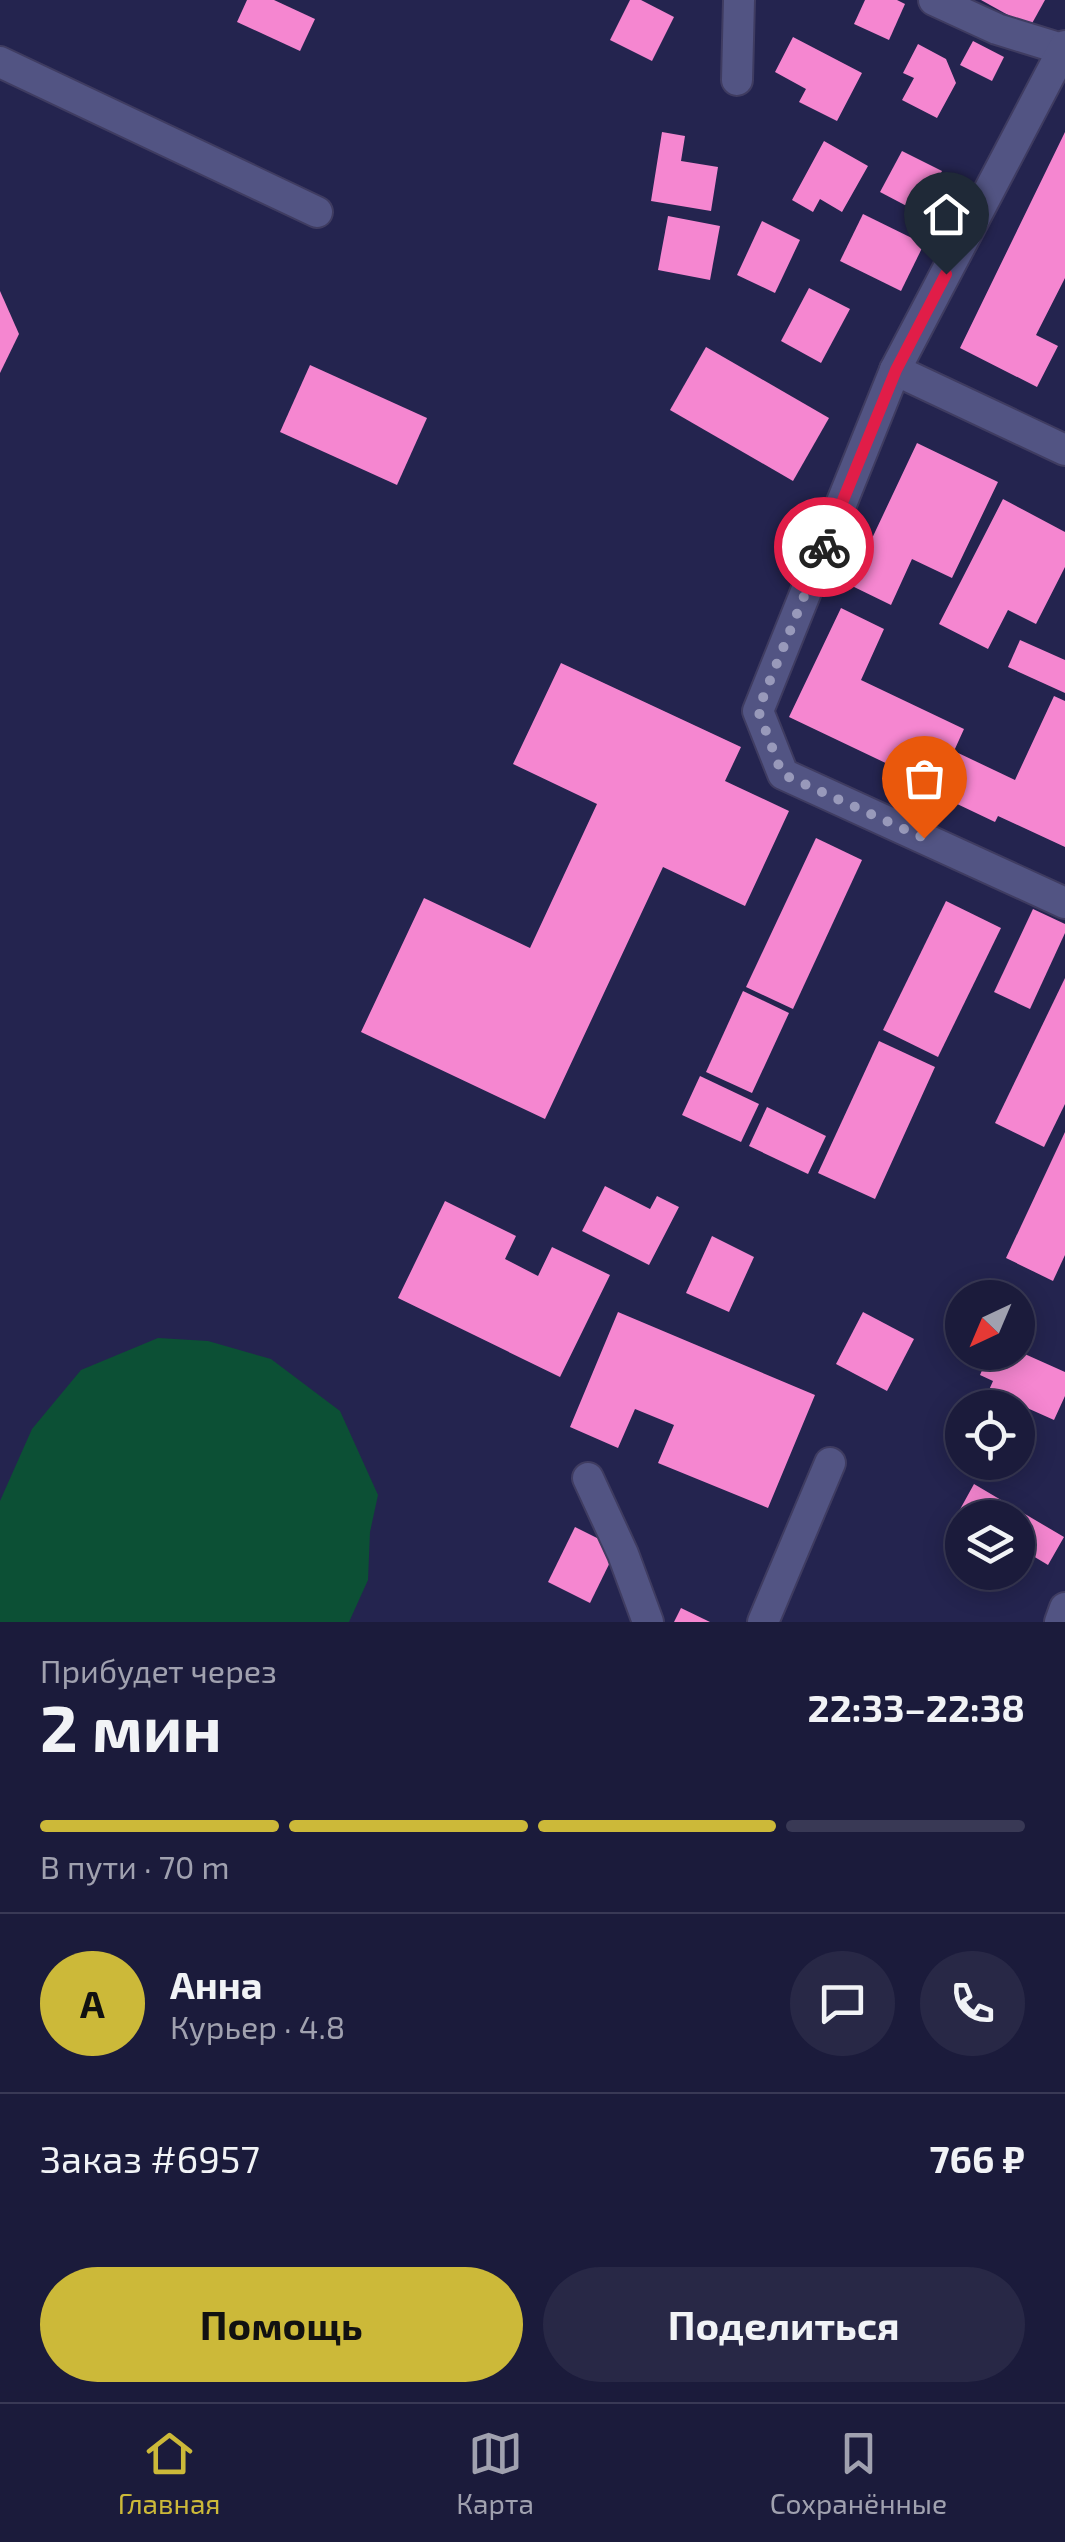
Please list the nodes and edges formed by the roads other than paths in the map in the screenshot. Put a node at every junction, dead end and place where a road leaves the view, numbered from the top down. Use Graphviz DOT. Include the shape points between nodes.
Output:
graph roads {
  1 [pos="740,0"];
  2 [pos="934,0"];
  3 [pos="1064,48"];
  4 [pos="0,62"];
  5 [pos="737,80"];
  6 [pos="316,212"];
  7 [pos="896,370"];
  8 [pos="1065,450"];
  9 [pos="1065,903"];
  10 [pos="830,1464"];
  11 [pos="588,1478"];
  12 [pos="1065,1608"];
  13 [pos="648,1622"];
  14 [pos="763,1622"];
  15 [pos="1060,1622"];
  1 -- 5 [label="street"];
  2 -- 3 [label="street" via="997,30"];
  3 -- 7 [label="street"];
  4 -- 6 [label="street"];
  7 -- 8 [label="street"];
  7 -- 9 [label="street" via="758,710 782,774"];
  10 -- 14 [label="street"];
  11 -- 13 [label="street"];
  12 -- 15 [label="street"];
}
